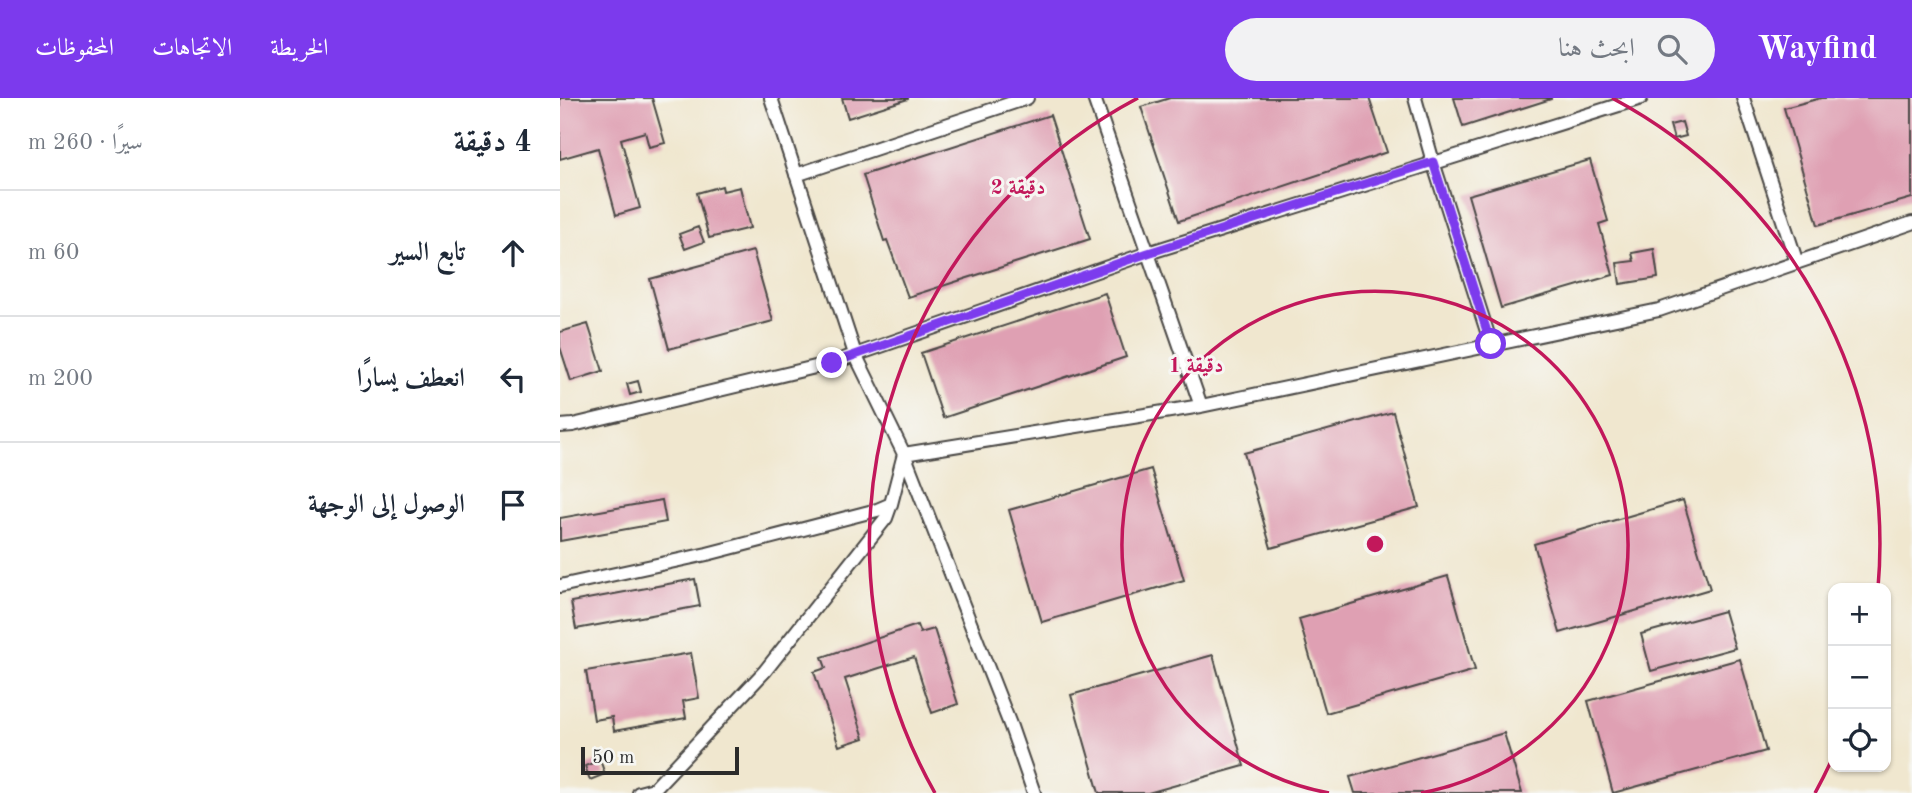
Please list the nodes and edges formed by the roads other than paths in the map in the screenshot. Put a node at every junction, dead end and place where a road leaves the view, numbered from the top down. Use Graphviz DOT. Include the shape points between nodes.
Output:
graph roads {
  1 [pos="771,98"];
  2 [pos="1027,98"];
  3 [pos="1094,98"];
  4 [pos="1415,98"];
  5 [pos="1641,98"];
  6 [pos="1743,98"];
  7 [pos="1433,162"];
  8 [pos="796,175"];
  9 [pos="1912,223"];
  10 [pos="1148,253"];
  11 [pos="1797,263"];
  12 [pos="1491,344"];
  13 [pos="855,355"];
  14 [pos="1201,406"];
  15 [pos="560,426"];
  16 [pos="904,454"];
  17 [pos="891,504"];
  18 [pos="560,586"];
  19 [pos="639,793"];
  20 [pos="1034,793"];
  1 -- 8 [label="lane"];
  2 -- 8 [label="lane"];
  3 -- 10 [label="lane"];
  4 -- 7 [label="lane"];
  5 -- 7 [label="lane"];
  6 -- 11 [label="lane"];
  7 -- 10 [label="lane"];
  7 -- 12 [label="lane"];
  8 -- 13 [label="lane"];
  9 -- 11 [label="lane"];
  10 -- 13 [label="lane"];
  10 -- 14 [label="lane"];
  11 -- 12 [label="lane" via="1659,310"];
  12 -- 14 [label="lane"];
  13 -- 15 [label="lane"];
  13 -- 16 [label="lane"];
  14 -- 16 [label="lane"];
  16 -- 17 [label="lane"];
  16 -- 20 [label="lane"];
  17 -- 18 [label="lane" via="708,554"];
  17 -- 19 [label="lane" via="886,519 765,671 654,789"];
}
